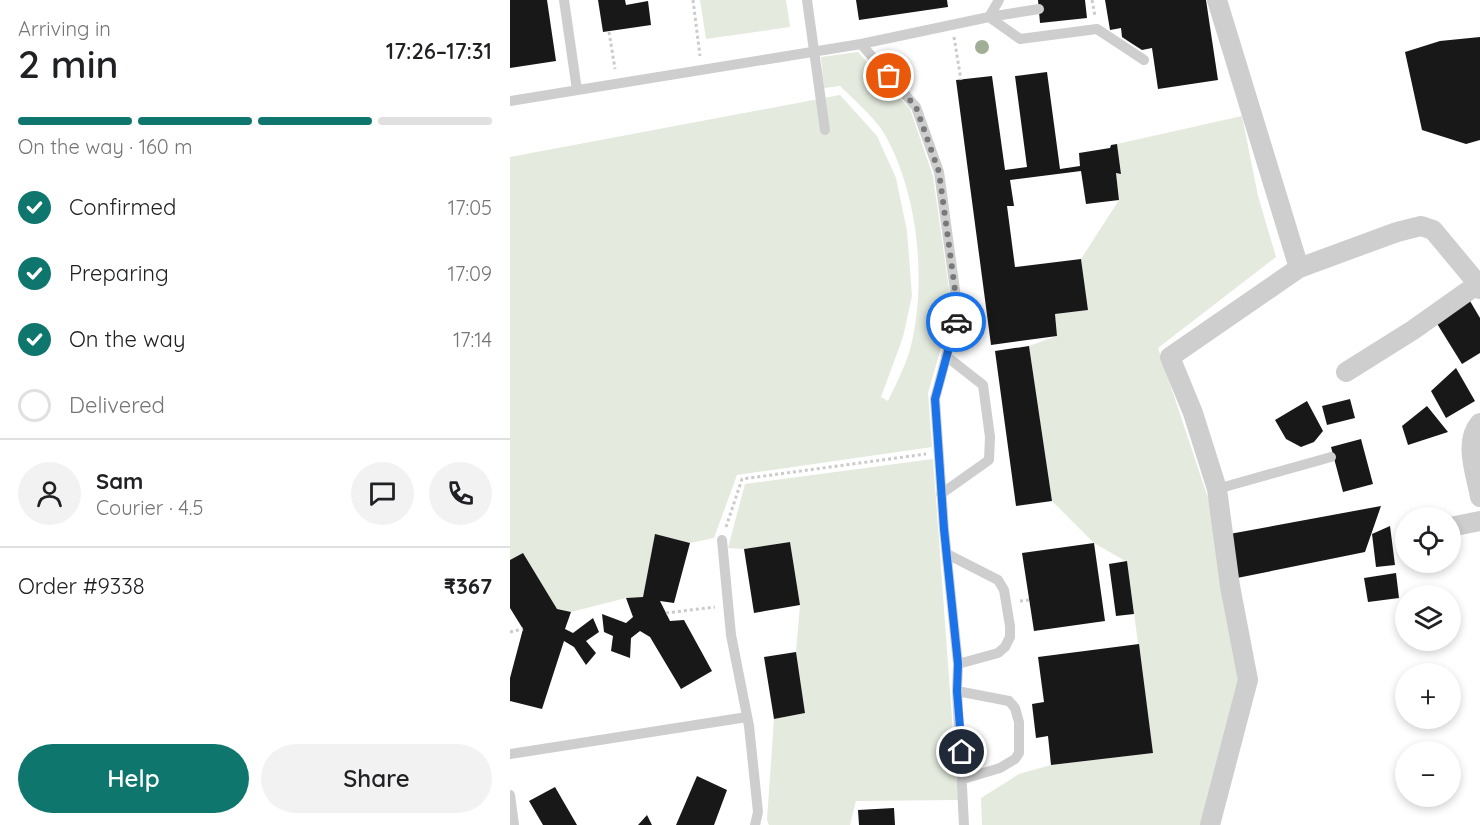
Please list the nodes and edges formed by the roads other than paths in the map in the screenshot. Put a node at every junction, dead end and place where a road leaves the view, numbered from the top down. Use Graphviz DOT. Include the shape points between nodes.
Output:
graph roads {
  1 [pos="564,0"];
  2 [pos="807,0"];
  3 [pos="999,0"];
  4 [pos="1216,0"];
  5 [pos="1039,9"];
  6 [pos="988,17"];
  7 [pos="861,44"];
  8 [pos="814,51"];
  9 [pos="1144,60"];
  10 [pos="577,90"];
  11 [pos="510,100"];
  12 [pos="825,130"];
  13 [pos="1299,268"];
  14 [pos="1479,286"];
  15 [pos="946,356"];
  16 [pos="1346,372"];
  17 [pos="1480,423"];
  18 [pos="1331,456"];
  19 [pos="1217,489"];
  20 [pos="941,494"];
  21 [pos="1480,497"];
  22 [pos="1480,521"];
  23 [pos="1461,525"];
  24 [pos="722,540"];
  25 [pos="947,554"];
  26 [pos="958,664"];
  27 [pos="957,691"];
  28 [pos="747,717"];
  29 [pos="510,754"];
  30 [pos="963,779"];
  31 [pos="510,795"];
  32 [pos="514,825"];
  33 [pos="755,825"];
  34 [pos="964,825"];
  35 [pos="1210,825"];
  1 -- 10 [label="lane"];
  2 -- 8 [label="lane"];
  3 -- 6 [label="lane"];
  4 -- 13 [label="street"];
  5 -- 6 [label="lane"];
  6 -- 7 [label="lane"];
  6 -- 9 [label="lane" via="1020,39 1097,29"];
  7 -- 8 [label="lane"];
  7 -- 15 [label="lane" via="916,107 939,172 947,202 958,312"];
  8 -- 10 [label="lane"];
  8 -- 12 [label="lane"];
  10 -- 11 [label="lane"];
  13 -- 14 [label="street" via="1421,226 1433,230"];
  13 -- 19 [label="street" via="1170,357"];
  14 -- 16 [label="street"];
  15 -- 20 [label="lane" via="935,399"];
  15 -- 20 [label="lane" via="983,385 990,437 989,460"];
  17 -- 21 [label="street" via="1472,432 1471,448"];
  18 -- 19 [label="lane"];
  19 -- 35 [label="street" via="1248,680"];
  20 -- 25 [label="lane"];
  22 -- 23 [label="street"];
  24 -- 28 [label="lane" via="731,635"];
  25 -- 26 [label="lane"];
  25 -- 26 [label="lane" via="998,580 1004,590 1010,626 1010,637 998,653"];
  26 -- 27 [label="lane"];
  27 -- 30 [label="lane"];
  27 -- 30 [label="lane" via="1009,701 1019,722 1015,759 1000,768"];
  28 -- 29 [label="lane"];
  28 -- 33 [label="lane" via="758,812"];
  30 -- 34 [label="lane"];
  31 -- 32 [label="lane"];
}
